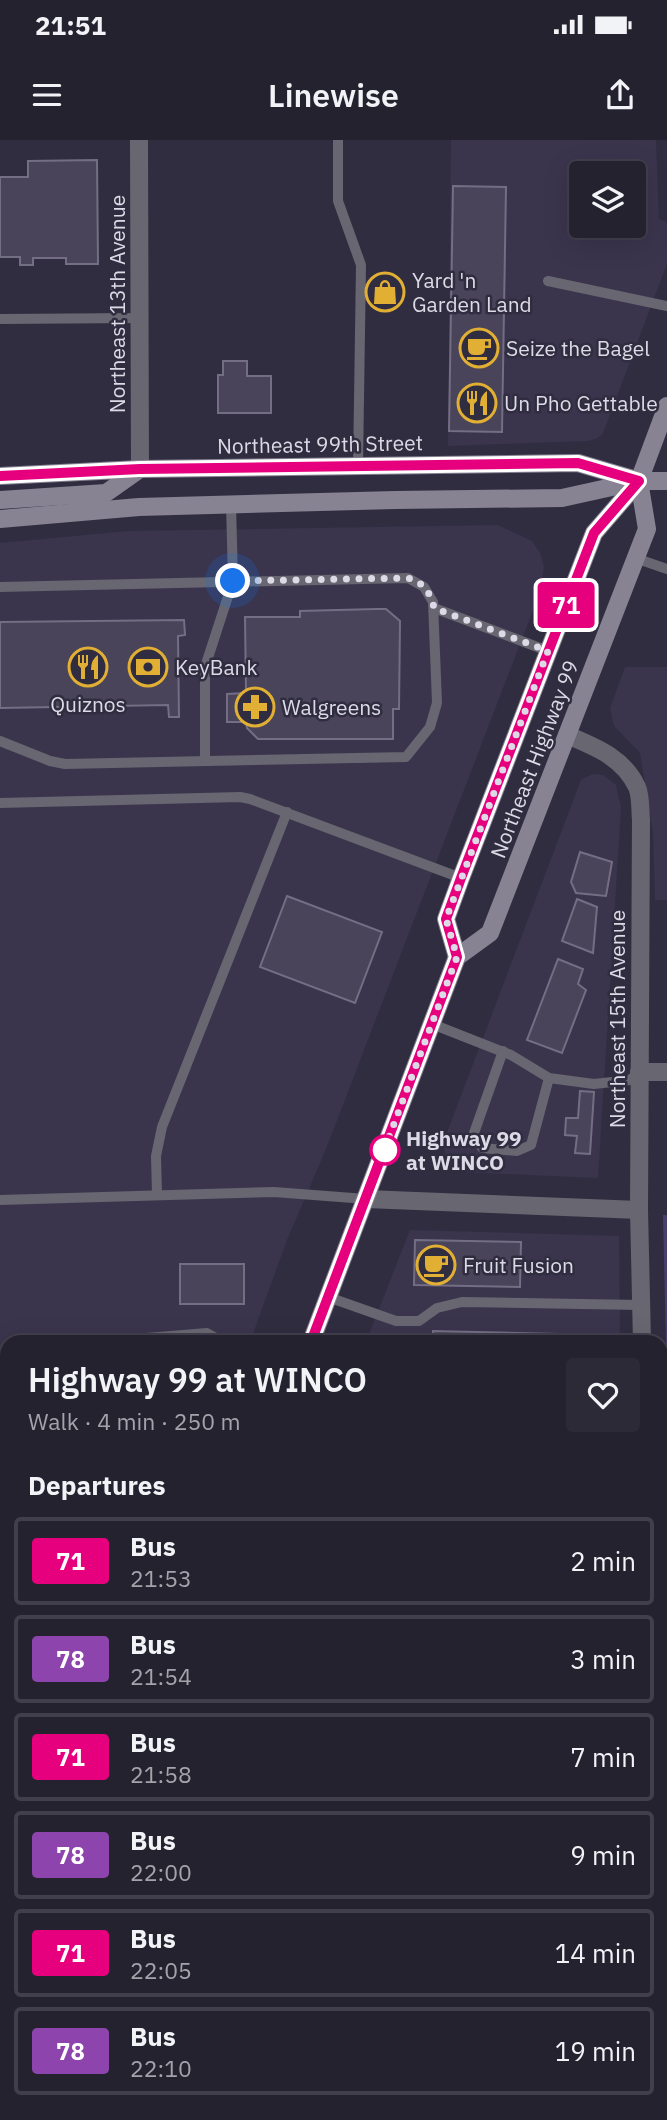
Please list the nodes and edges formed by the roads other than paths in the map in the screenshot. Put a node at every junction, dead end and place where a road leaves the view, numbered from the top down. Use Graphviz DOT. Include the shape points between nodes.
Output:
graph roads {
  1 [pos="139,140"];
  2 [pos="338,140"];
  3 [pos="548,281"];
  4 [pos="667,306"];
  5 [pos="139,318"];
  6 [pos="0,319"];
  7 [pos="667,406"];
  8 [pos="358,466"];
  9 [pos="140,469"];
  10 [pos="0,476"];
  11 [pos="639,481"];
  12 [pos="667,481"];
  13 [pos="0,500"];
  14 [pos="230,504"];
  15 [pos="0,519"];
  16 [pos="635,558"];
  17 [pos="667,569"];
  18 [pos="233,581"];
  19 [pos="0,587"];
  20 [pos="434,608"];
  21 [pos="548,651"];
  22 [pos="567,735"];
  23 [pos="0,741"];
  24 [pos="205,761"];
  25 [pos="0,803"];
  26 [pos="287,812"];
  27 [pos="461,878"];
  28 [pos="457,957"];
  29 [pos="432,1024"];
  30 [pos="503,1051"];
  31 [pos="639,1072"];
  32 [pos="667,1072"];
  33 [pos="549,1078"];
  34 [pos="157,1195"];
  35 [pos="366,1199"];
  36 [pos="0,1200"];
  37 [pos="639,1210"];
  38 [pos="328,1297"];
  39 [pos="641,1305"];
  40 [pos="183,1335"];
  41 [pos="211,1335"];
  42 [pos="314,1335"];
  43 [pos="642,1335"];
  1 -- 5 [label="street, Northeast 13th Avenue"];
  2 -- 8 [label="lane" via="338,201 361,265"];
  3 -- 4 [label="lane"];
  5 -- 6 [label="lane"];
  5 -- 9 [label="street, Northeast 13th Avenue"];
  7 -- 11 [label="main road, Northeast Highway 99"];
  8 -- 9 [label="main road, Northeast 99th Street"];
  8 -- 11 [label="main road, Northeast 99th Street" via="578,463"];
  9 -- 10 [label="main road, Northeast 99th Street"];
  9 -- 13 [label="main road" via="106,492"];
  11 -- 12 [label="main road, Northeast 99th Street"];
  11 -- 14 [label="main road, Northeast 99th Street" via="562,498"];
  11 -- 16 [label="main road, Northeast Highway 99" via="647,529"];
  11 -- 21 [label="main road, Northeast Highway 99" via="594,533"];
  14 -- 15 [label="main road, Northeast 99th Street"];
  14 -- 18 [label="lane"];
  16 -- 17 [label="lane"];
  16 -- 22 [label="main road, Northeast Highway 99"];
  18 -- 19 [label="lane"];
  18 -- 20 [label="lane" via="408,578 428,591"];
  18 -- 24 [label="lane" via="205,667"];
  20 -- 21 [label="lane"];
  20 -- 24 [label="lane" via="437,704 429,727 406,757"];
  21 -- 27 [label="main road, Northeast Highway 99"];
  22 -- 28 [label="main road, Northeast Highway 99" via="490,933"];
  22 -- 31 [label="street, Northeast 15th Avenue" via="621,762 638,788"];
  23 -- 24 [label="lane" via="58,764"];
  25 -- 26 [label="lane" via="240,797"];
  26 -- 27 [label="lane"];
  26 -- 34 [label="lane" via="162,1127 156,1156"];
  27 -- 28 [label="main road, Northeast Highway 99" via="446,919"];
  28 -- 29 [label="main road"];
  29 -- 30 [label="lane"];
  29 -- 35 [label="main road"];
  30 -- 33 [label="lane"];
  30 -- 33 [label="lane" via="474,1133 482,1148 517,1151 531,1145"];
  31 -- 32 [label="street"];
  31 -- 33 [label="lane" via="631,1080 594,1084"];
  31 -- 37 [label="street, Northeast 15th Avenue"];
  34 -- 35 [label="lane" via="274,1192"];
  34 -- 36 [label="lane"];
  35 -- 37 [label="street"];
  35 -- 38 [label="main road"];
  37 -- 39 [label="street, Northeast 15th Avenue"];
  38 -- 39 [label="lane" via="396,1321 419,1321 437,1308 462,1302"];
  38 -- 42 [label="main road"];
  39 -- 43 [label="street, Northeast 15th Avenue"];
  40 -- 41 [label="lane"];
}
